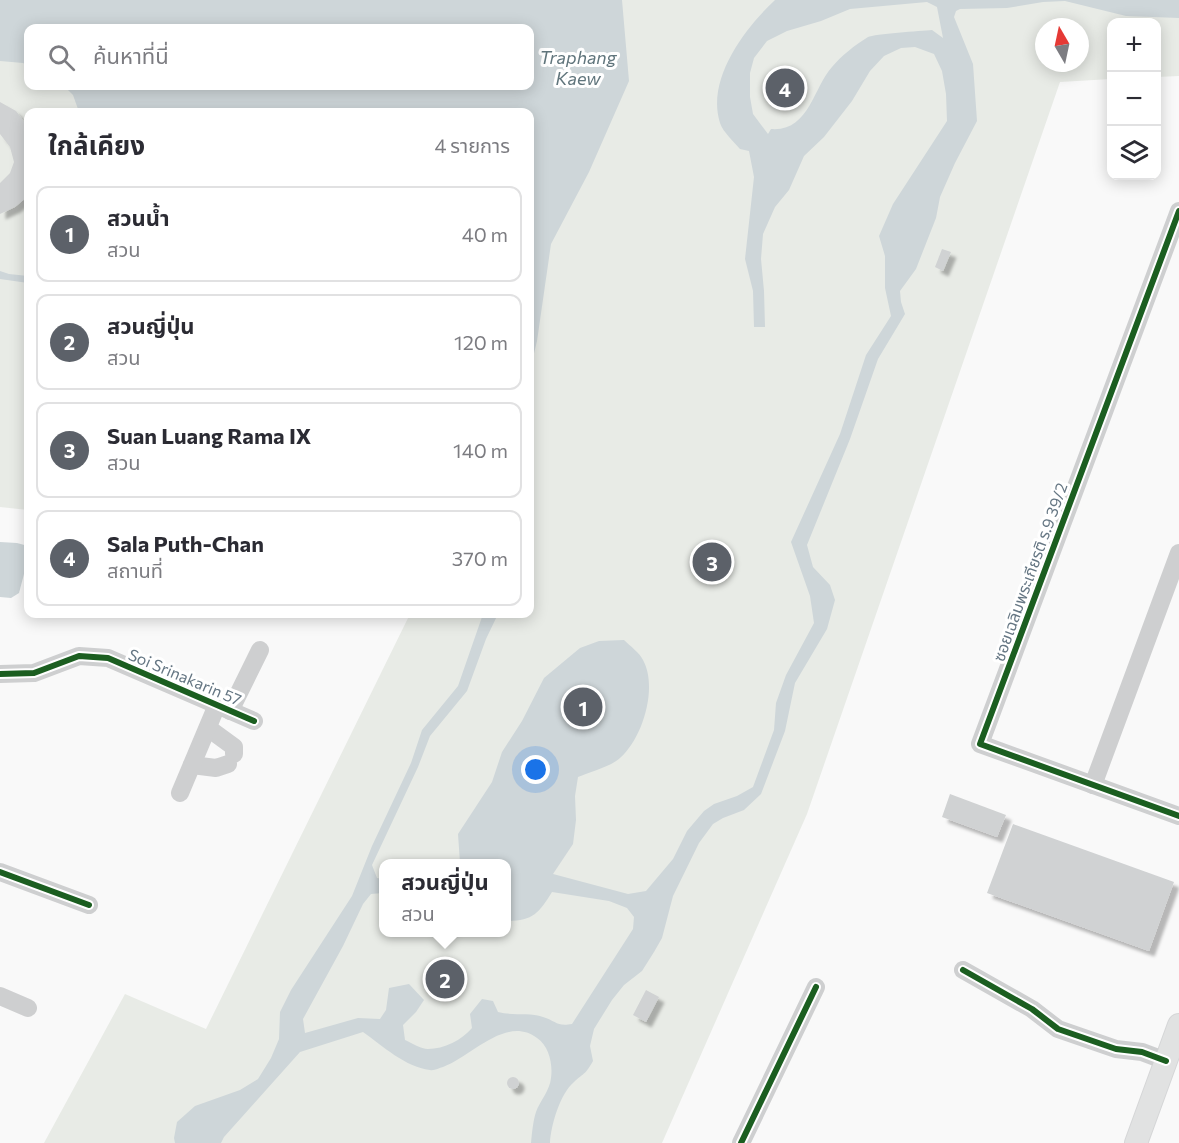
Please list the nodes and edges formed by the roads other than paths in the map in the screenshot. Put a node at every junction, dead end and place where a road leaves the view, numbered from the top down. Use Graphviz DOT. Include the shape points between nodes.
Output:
graph roads {
  1 [pos="1179,211"];
  2 [pos="1179,554"];
  3 [pos="260,650"];
  4 [pos="0,674"];
  5 [pos="224,708"];
  6 [pos="254,721"];
  7 [pos="208,728"];
  8 [pos="192,765"];
  9 [pos="1093,785"];
  10 [pos="180,794"];
  11 [pos="1179,816"];
  12 [pos="1,875"];
  13 [pos="89,905"];
  14 [pos="963,970"];
  15 [pos="816,987"];
  16 [pos="0,996"];
  17 [pos="28,1008"];
  18 [pos="1179,1025"];
  19 [pos="1173,1063"];
  20 [pos="741,1143"];
  21 [pos="1136,1143"];
  22 [pos="1150,1143"];
  1 -- 9 [label="street, ซอยเฉลิมพระเกียรติ ร.9 39/2" via="980,744"];
  2 -- 9 [label="street"];
  3 -- 5 [label="street"];
  4 -- 5 [label="street, Soi Srinakarin 57" via="34,673 79,656 108,658"];
  5 -- 6 [label="street, Soi Srinakarin 57"];
  5 -- 7 [label="street"];
  7 -- 8 [label="street"];
  7 -- 8 [label="street" via="234,747 231,759 216,768"];
  8 -- 10 [label="street"];
  9 -- 11 [label="street, ซอยเฉลิมพระเกียรติ ร.9 39/2"];
  12 -- 13 [label="street"];
  14 -- 19 [label="street" via="1032,1009 1058,1029"];
  15 -- 20 [label="street"];
  16 -- 17 [label="street"];
  18 -- 19 [label="main road"];
  19 -- 21 [label="main road"];
  19 -- 22 [label="main road"];
}
